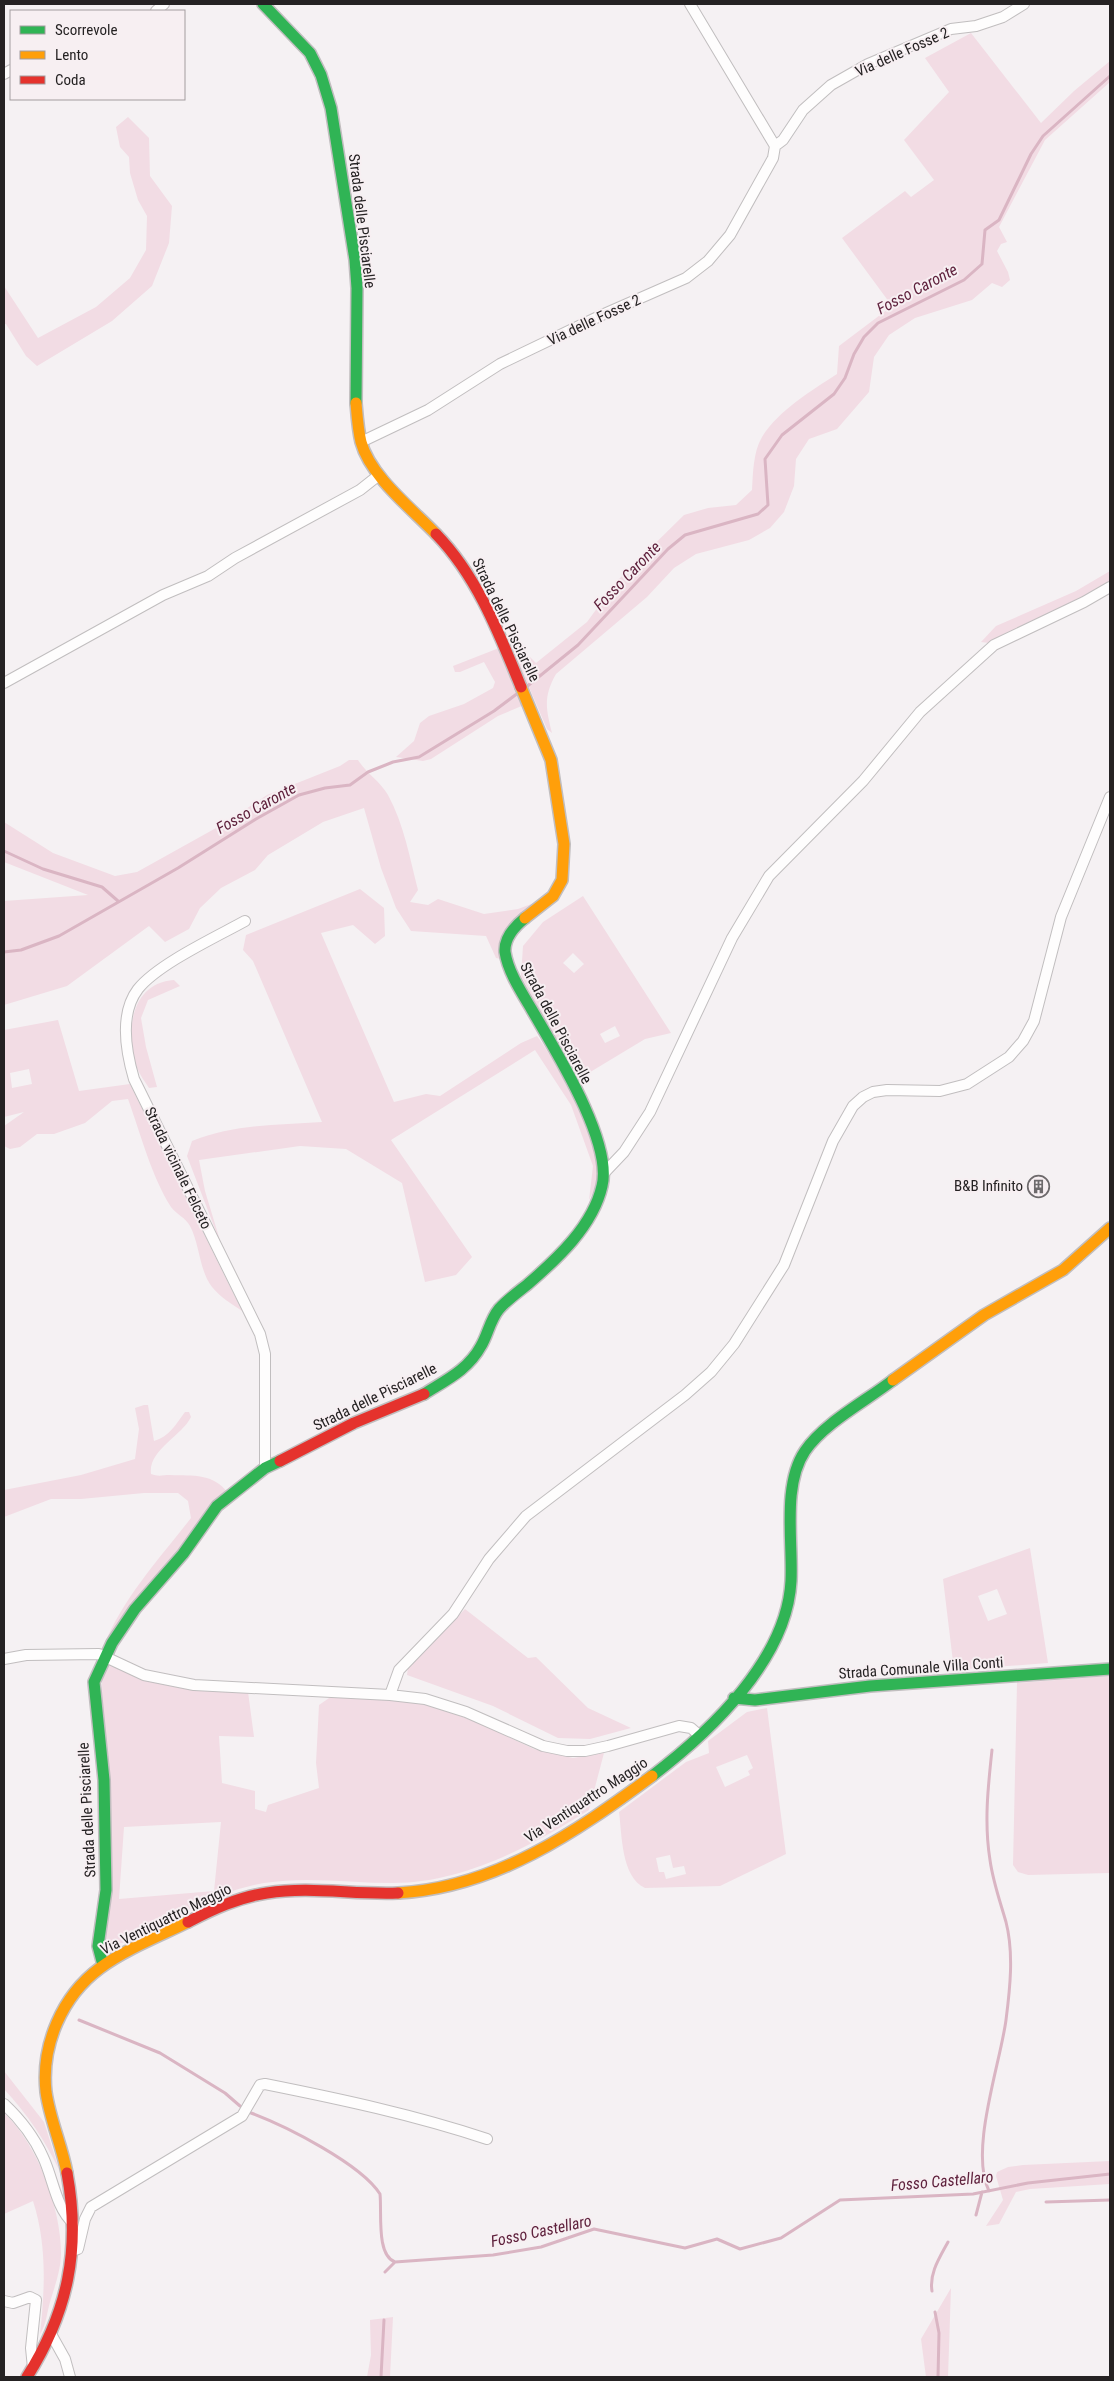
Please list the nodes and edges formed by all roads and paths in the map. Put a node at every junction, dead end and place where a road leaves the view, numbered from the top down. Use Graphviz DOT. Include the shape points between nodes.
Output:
graph roads {
  1 [pos="264,4"];
  2 [pos="690,4"];
  3 [pos="1024,4"];
  4 [pos="774,146"];
  5 [pos="361,442"];
  6 [pos="379,475"];
  7 [pos="1110,587"];
  8 [pos="4,683"];
  9 [pos="1110,797"];
  10 [pos="245,921"];
  11 [pos="605,1172"];
  12 [pos="1110,1228"];
  13 [pos="265,1468"];
  14 [pos="106,1655"];
  15 [pos="4,1659"];
  16 [pos="1110,1669"];
  17 [pos="390,1694"];
  18 [pos="734,1698"];
  19 [pos="699,1735"];
  20 [pos="103,1965"];
  21 [pos="4,2104"];
  22 [pos="487,2139"];
  23 [pos="74,2224"];
  24 [pos="72,2251"];
  25 [pos="4,2301"];
  26 [pos="51,2334"];
  27 [pos="30,2373"];
  28 [pos="70,2377"];
  1 -- 5 [label="street, Strada delle Pisciarelle" via="310,53 322,75 331,108 356,260 356,405"];
  2 -- 4 [label="street"];
  3 -- 4 [label="street, Via delle Fosse 2" via="1003,18 951,29 876,61 831,85 803,110 784,140"];
  4 -- 5 [label="street, Via delle Fosse 2" via="773,158 730,235 708,261 686,278 500,364 428,410"];
  5 -- 6 [label="street, Strada delle Pisciarelle"];
  6 -- 8 [label="street" via="360,490 208,576 163,595"];
  6 -- 11 [label="street, Strada delle Pisciarelle" via="459,559 511,662 551,760 564,844 564,870 553,896 509,934 506,959 590,1121"];
  7 -- 11 [label="street" via="994,645 920,712 863,781 769,876 732,938 650,1112 624,1152"];
  9 -- 17 [label="street" via="1062,917 1034,1021 1023,1040 1009,1057 960,1087 940,1091 873,1092 858,1102 833,1141 784,1265 729,1351 712,1372 685,1396 526,1516 489,1560 453,1614 403,1664"];
  10 -- 13 [label="street, Strada vicinale Felceto" via="182,955 150,978 132,1002 126,1036 134,1079 263,1343"];
  11 -- 13 [label="street, Strada delle Pisciarelle" via="594,1208 575,1236 553,1262 499,1309 473,1359 460,1372 418,1397 354,1423"];
  12 -- 18 [label="street, Via Ventiquattro Maggio" via="1060,1272 981,1317 808,1448 793,1478 791,1582 784,1617 767,1655"];
  13 -- 14 [label="street, Strada delle Pisciarelle" via="217,1506 183,1554 122,1628"];
  14 -- 15 [label="street" via="36,1654"];
  14 -- 17 [label="street" via="144,1675 194,1685"];
  14 -- 20 [label="street, Strada delle Pisciarelle" via="94,1682 104,1780 106,1890 98,1946"];
  16 -- 18 [label="street, Strada Comunale Villa Conti" via="864,1686 756,1700"];
  17 -- 19 [label="street" via="425,1699 466,1712 537,1744 567,1751 608,1746 679,1726 691,1728"];
  18 -- 19 [label="street, Via Ventiquattro Maggio"];
  19 -- 20 [label="street, Via Ventiquattro Maggio" via="652,1777 610,1806 548,1847 495,1871 429,1891 396,1893 304,1889 243,1898"];
  20 -- 23 [label="street, Via Ventiquattro Maggio" via="89,1976 65,2007 45,2056 46,2097 67,2174"];
  21 -- 23 [label="street" via="23,2124 43,2156 65,2216"];
  22 -- 24 [label="street" via="393,2113 283,2087 260,2085 242,2116 91,2207 78,2249"];
  23 -- 24 [label="street, Via Ventiquattro Maggio"];
  24 -- 26 [label="street, Via Ventiquattro Maggio" via="67,2284"];
  25 -- 27 [label="street" via="13,2303 30,2297 36,2300"];
  26 -- 27 [label="street, Via Ventiquattro Maggio"];
  26 -- 28 [label="street" via="65,2359"];
}
